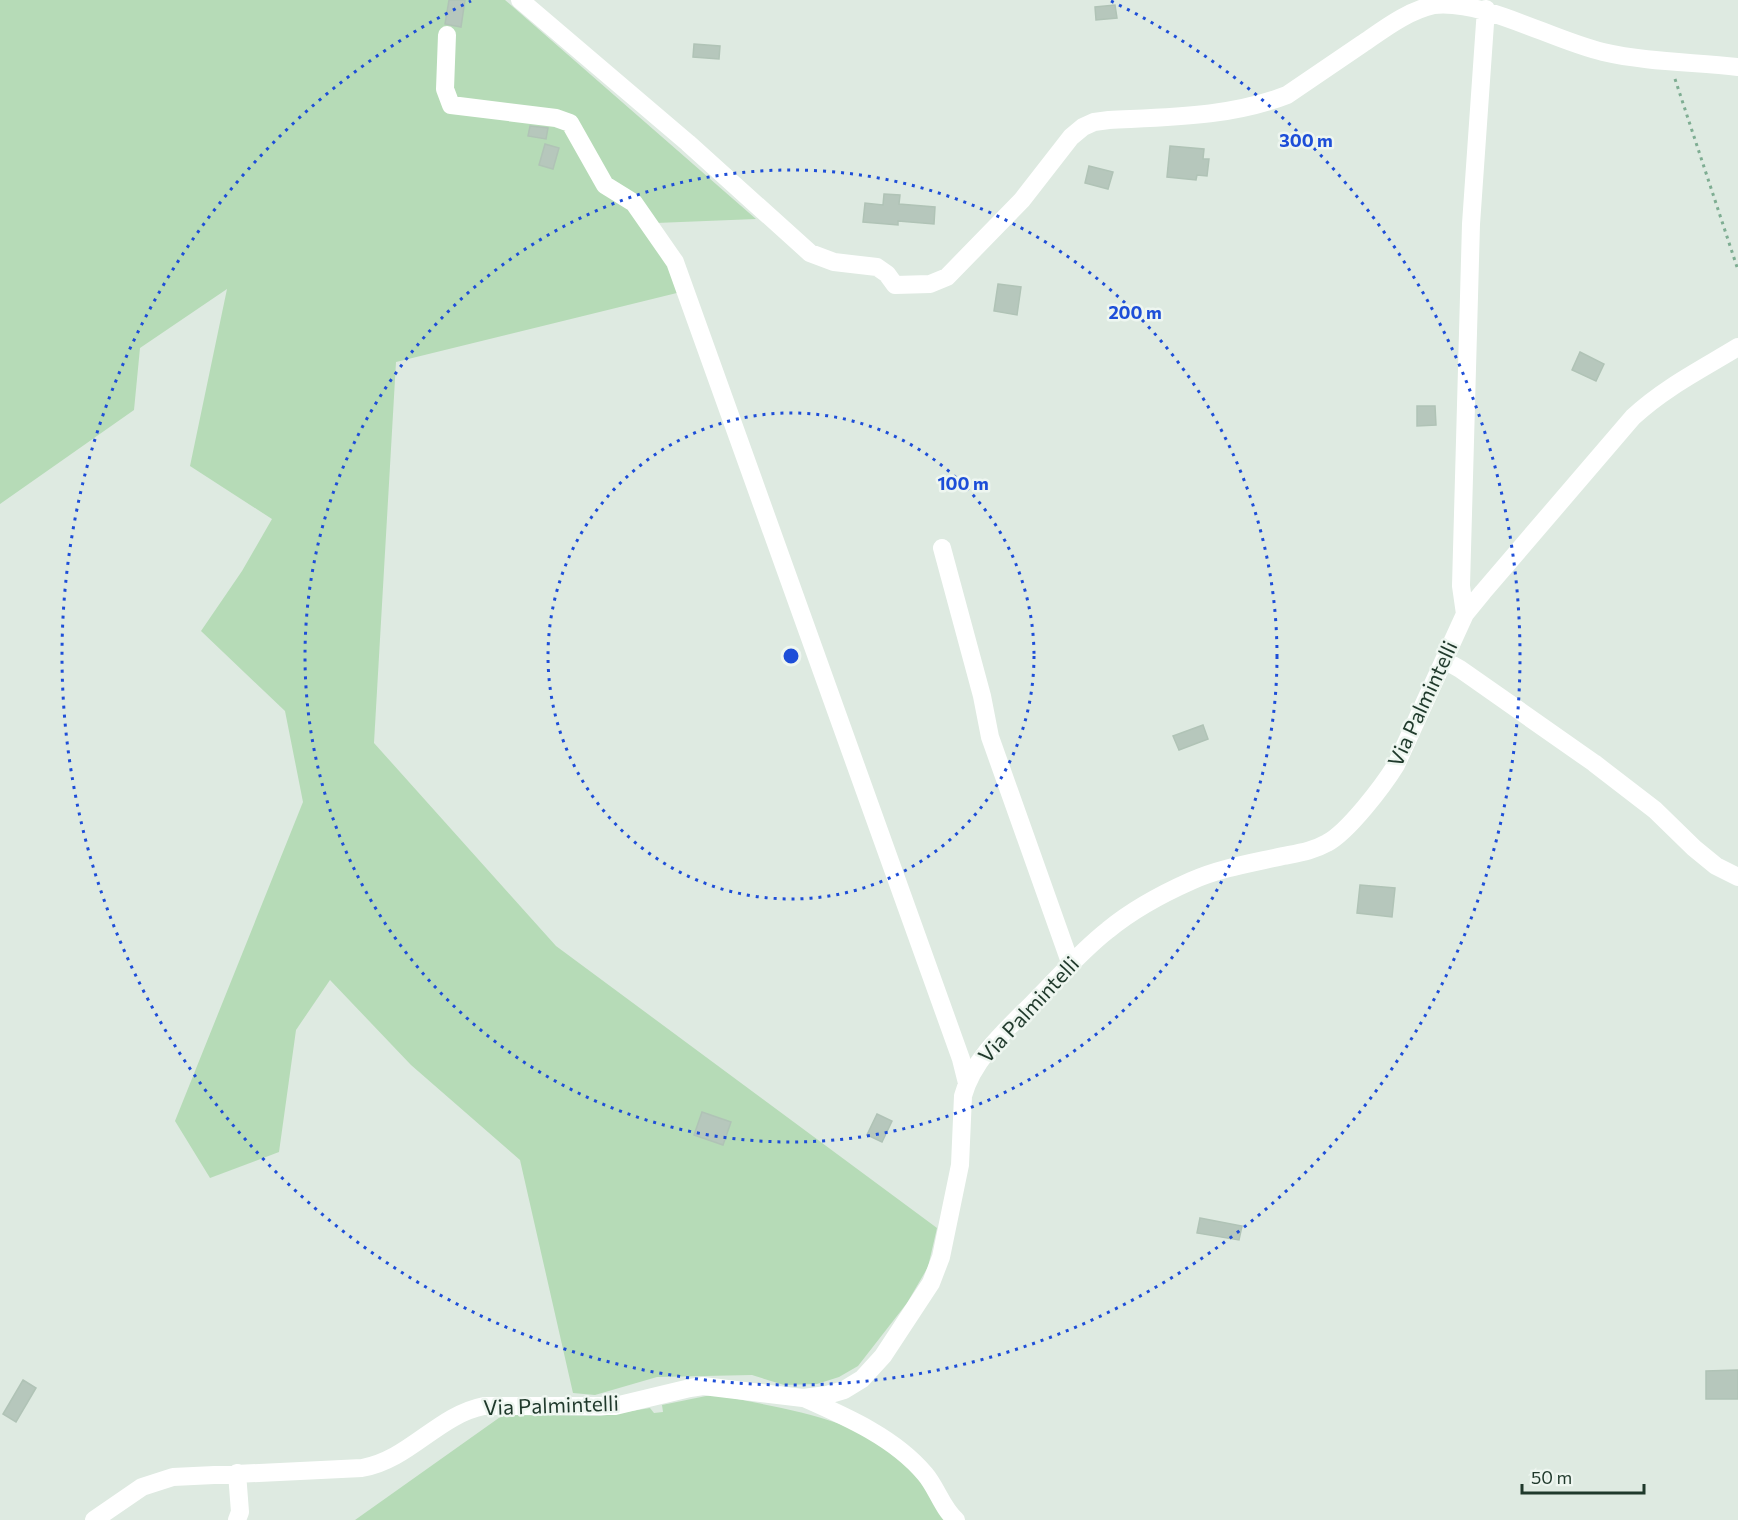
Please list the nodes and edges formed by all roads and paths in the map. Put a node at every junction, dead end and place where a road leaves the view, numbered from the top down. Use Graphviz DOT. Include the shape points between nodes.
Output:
graph roads {
  1 [pos="520,0"];
  2 [pos="1486,9"];
  3 [pos="447,35"];
  4 [pos="1669,60"];
  5 [pos="1738,67"];
  6 [pos="1738,270"];
  7 [pos="1738,347"];
  8 [pos="942,548"];
  9 [pos="1465,614"];
  10 [pos="1444,660"];
  11 [pos="1738,877"];
  12 [pos="1071,965"];
  13 [pos="967,1083"];
  14 [pos="803,1398"];
  15 [pos="237,1473"];
  16 [pos="94,1520"];
  17 [pos="237,1520"];
  18 [pos="956,1520"];
  1 -- 2 [label="street" via="688,143 810,254 834,262 877,267 895,285 930,284 947,277 1022,200 1060,149 1083,127 1109,120 1213,114 1273,100 1287,95 1417,10 1451,4"];
  2 -- 4 [label="street" via="1573,43"];
  2 -- 9 [label="street" via="1471,224 1461,586"];
  3 -- 13 [label="street" via="445,89 451,105 570,123 605,185 634,203 675,262"];
  4 -- 5 [label="street"];
  4 -- 6 [label="path"];
  7 -- 9 [label="street, Via Palmintelli" via="1650,401"];
  8 -- 12 [label="street" via="990,737"];
  9 -- 10 [label="street, Via Palmintelli"];
  10 -- 11 [label="street" via="1594,763 1655,810 1708,860"];
  10 -- 12 [label="street, Via Palmintelli" via="1396,765 1341,833 1311,850 1209,873 1189,882 1109,929"];
  12 -- 13 [label="street, Via Palmintelli" via="1016,1020 976,1066"];
  13 -- 14 [label="street, Via Palmintelli" via="958,1181 931,1283 889,1348 862,1379 844,1390"];
  14 -- 15 [label="street, Via Palmintelli" via="704,1386 615,1406 484,1406 468,1409 378,1465"];
  14 -- 18 [label="street" via="844,1416 911,1459 927,1475"];
  15 -- 16 [label="street, Via Palmintelli" via="158,1481 142,1487"];
  15 -- 17 [label="street"];
}
